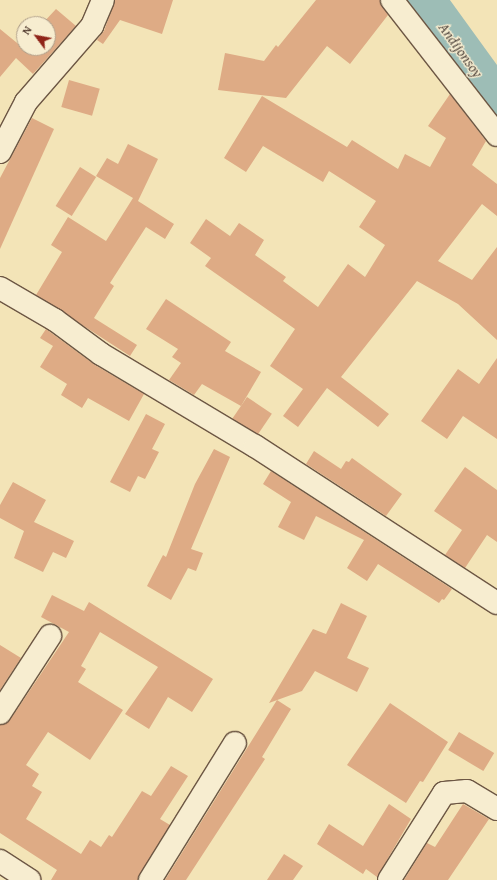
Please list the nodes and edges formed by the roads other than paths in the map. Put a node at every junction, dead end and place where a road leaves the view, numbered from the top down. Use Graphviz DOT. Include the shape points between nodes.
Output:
graph roads {
  1 [pos="103,0"];
  2 [pos="392,0"];
  3 [pos="497,135"];
  4 [pos="0,152"];
  5 [pos="0,288"];
  6 [pos="497,603"];
  7 [pos="50,636"];
  8 [pos="0,713"];
  9 [pos="235,743"];
  10 [pos="497,809"];
  11 [pos="0,861"];
  12 [pos="29,880"];
  13 [pos="150,880"];
  14 [pos="389,880"];
  1 -- 4 [label="street" via="92,26 26,102"];
  2 -- 3 [label="street"];
  5 -- 6 [label="street" via="55,320 101,354 255,446"];
  7 -- 8 [label="street"];
  9 -- 13 [label="street"];
  10 -- 14 [label="street" via="467,791 444,793"];
  11 -- 12 [label="street"];
}
